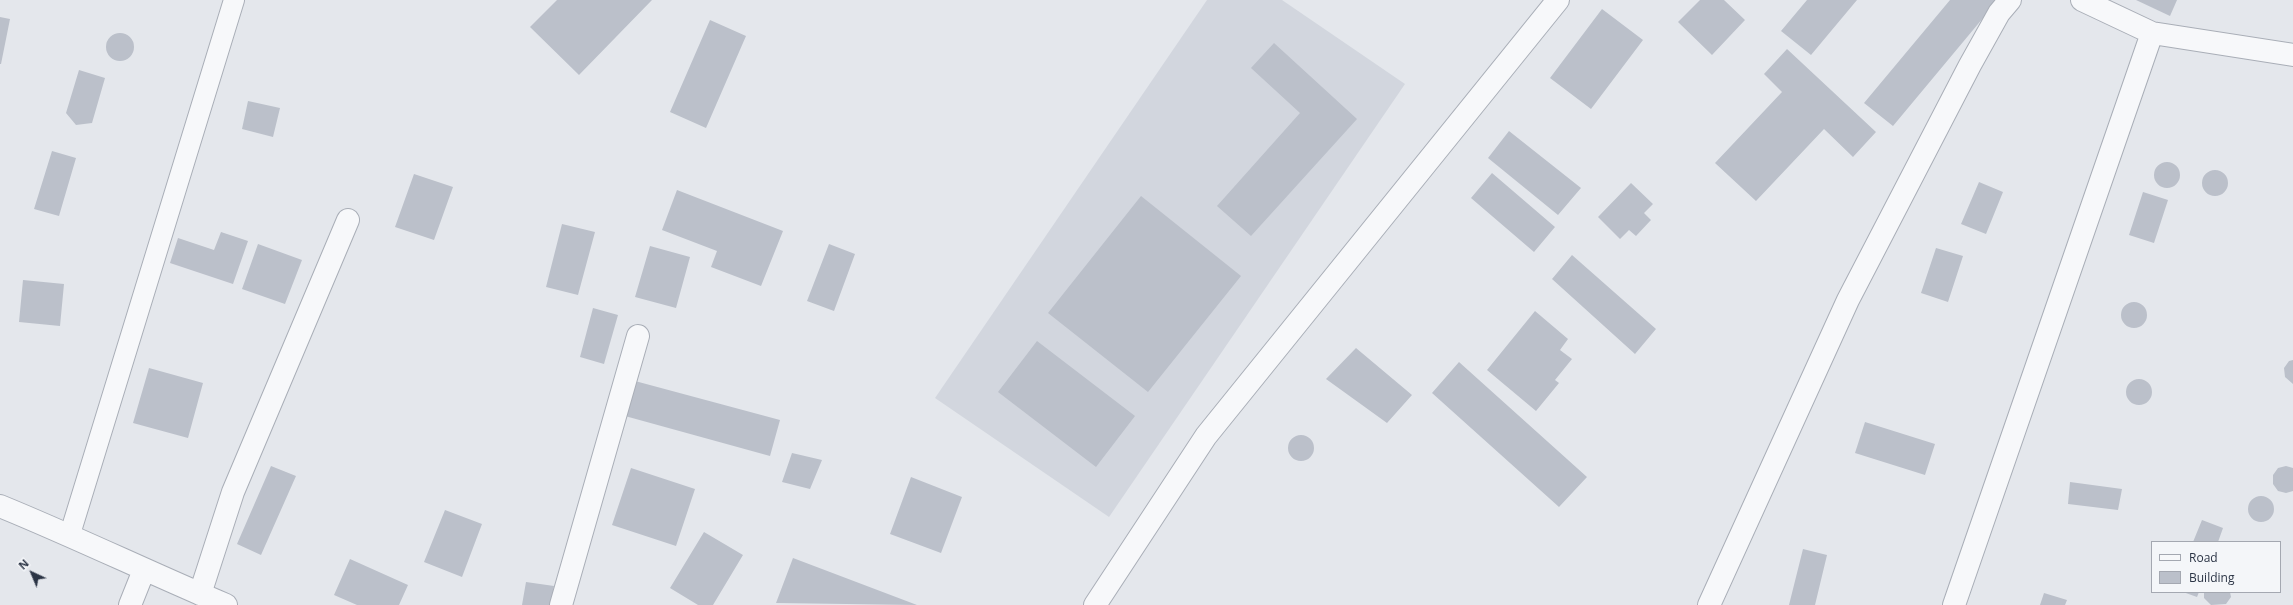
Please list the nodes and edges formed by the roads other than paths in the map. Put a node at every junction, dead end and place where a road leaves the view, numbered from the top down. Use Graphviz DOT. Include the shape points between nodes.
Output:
graph roads {
  1 [pos="234,0"];
  2 [pos="1558,0"];
  3 [pos="2010,0"];
  4 [pos="2082,0"];
  5 [pos="2152,33"];
  6 [pos="2293,54"];
  7 [pos="348,220"];
  8 [pos="638,336"];
  9 [pos="0,506"];
  10 [pos="70,534"];
  11 [pos="144,570"];
  12 [pos="200,594"];
  13 [pos="130,605"];
  14 [pos="226,605"];
  15 [pos="561,605"];
  16 [pos="1095,605"];
  17 [pos="1709,605"];
  18 [pos="1954,605"];
  1 -- 10 [label="lane"];
  2 -- 16 [label="street" via="1206,436"];
  3 -- 17 [label="street" via="1999,13 1970,65 1848,300"];
  4 -- 5 [label="street"];
  5 -- 6 [label="street"];
  5 -- 18 [label="street"];
  7 -- 12 [label="street" via="233,492"];
  8 -- 15 [label="street"];
  9 -- 10 [label="street"];
  10 -- 11 [label="street"];
  11 -- 12 [label="street"];
  11 -- 13 [label="street"];
  12 -- 14 [label="street"];
}
